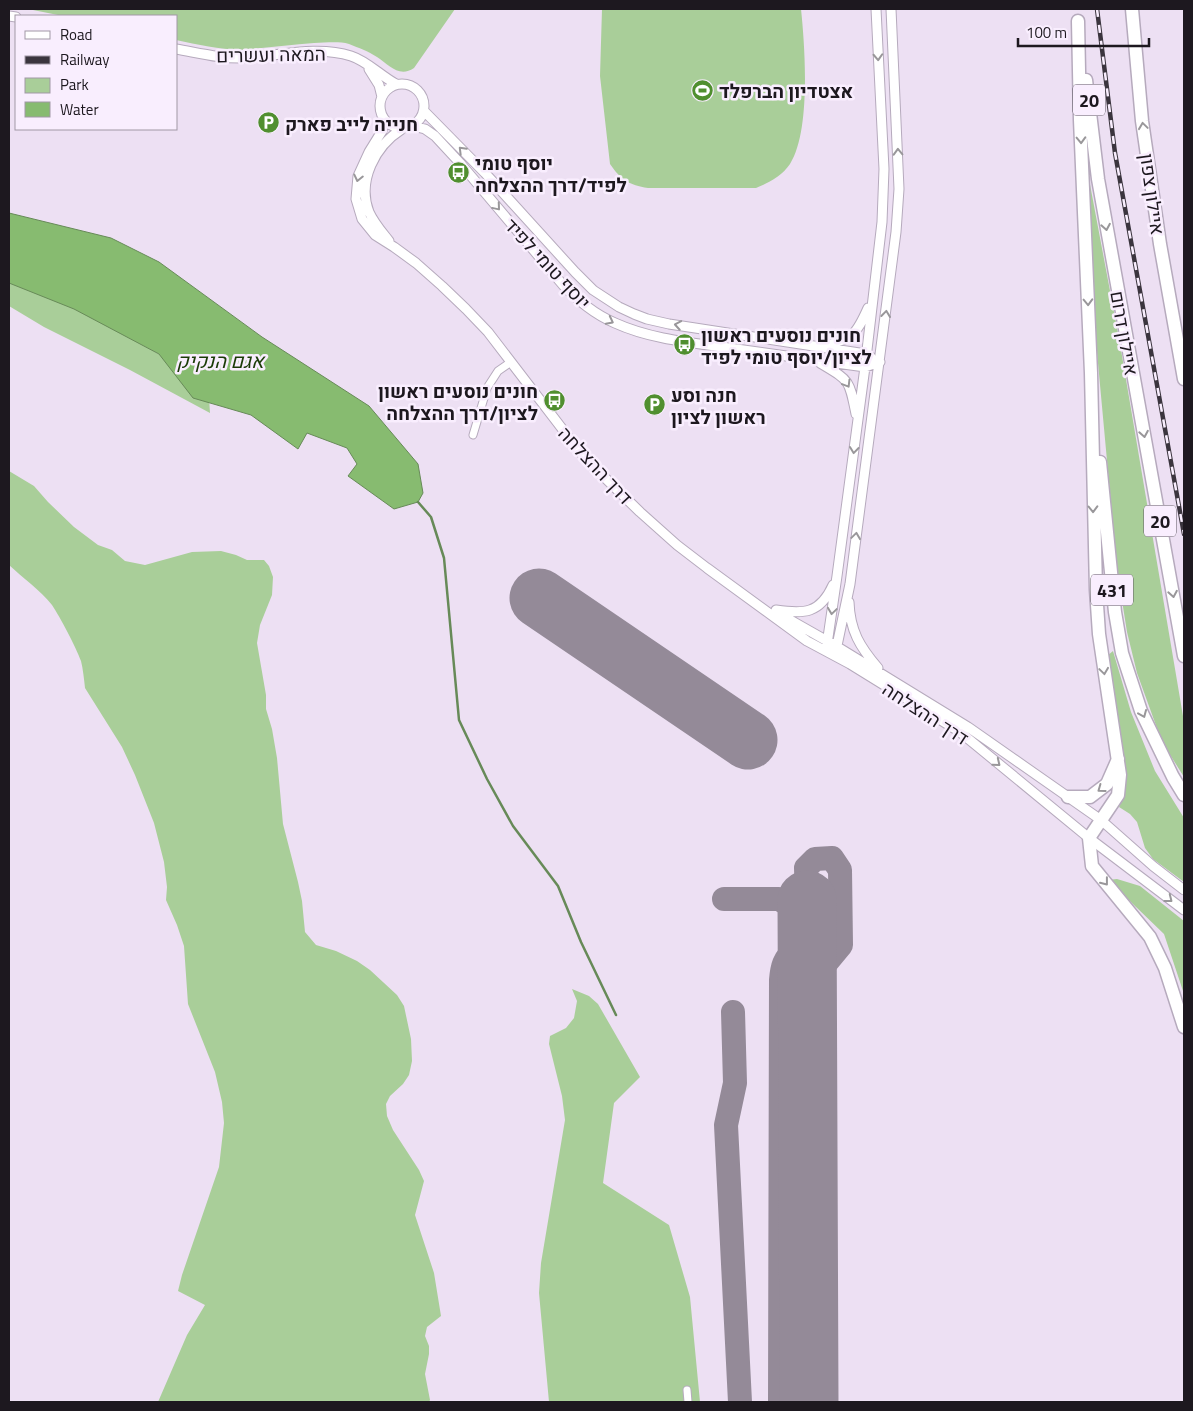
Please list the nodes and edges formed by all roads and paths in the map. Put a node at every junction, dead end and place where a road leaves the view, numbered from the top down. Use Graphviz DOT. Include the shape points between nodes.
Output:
graph roads {
  1 [pos="876,9"];
  2 [pos="891,9"];
  3 [pos="1132,9"];
  4 [pos="1077,15"];
  5 [pos="178,49"];
  6 [pos="364,63"];
  7 [pos="396,84"];
  8 [pos="382,97"];
  9 [pos="424,112"];
  10 [pos="383,118"];
  11 [pos="413,126"];
  12 [pos="402,129"];
  13 [pos="1160,244"];
  14 [pos="394,247"];
  15 [pos="872,301"];
  16 [pos="822,347"];
  17 [pos="1184,348"];
  18 [pos="866,354"];
  19 [pos="815,361"];
  20 [pos="510,362"];
  21 [pos="880,362"];
  22 [pos="865,367"];
  23 [pos="1091,373"];
  24 [pos="1184,378"];
  25 [pos="857,422"];
  26 [pos="473,435"];
  27 [pos="838,576"];
  28 [pos="729,584"];
  29 [pos="850,584"];
  30 [pos="772,610"];
  31 [pos="831,649"];
  32 [pos="1184,656"];
  33 [pos="885,676"];
  34 [pos="1118,759"];
  35 [pos="1184,795"];
  36 [pos="1068,797"];
  37 [pos="1101,820"];
  38 [pos="1088,838"];
  39 [pos="1184,890"];
  40 [pos="1184,910"];
  41 [pos="1184,1027"];
  42 [pos="686,1390"];
  43 [pos="688,1402"];
  1 -- 15 [label="street, one-way" via="884,169 882,222"];
  21 -- 2 [label="street, one-way" via="899,188"];
  13 -- 3 [label="highway, איילון צפון, one-way" via="1142,121"];
  4 -- 23 [label="highway, one-way"];
  4 -- 32 [label="highway, איילון דרום / 20, one-way" via="1098,179"];
  5 -- 6 [label="street, המאה ועשרים" via="229,58 329,53 354,57"];
  6 -- 7 [label="street, המאה ועשרים"];
  6 -- 8 [label="street" via="379,85"];
  7 -- 8 [label="street"];
  7 -- 9 [label="street" via="418,90 423,96"];
  8 -- 10 [label="street" via="380,111"];
  9 -- 11 [label="street"];
  16 -- 9 [label="street, יוסף טומי לפיד, one-way" via="669,324 619,307 593,290"];
  10 -- 12 [label="street" via="391,126"];
  10 -- 14 [label="street, דרך ההצלחה, one-way" via="382,131 358,176 356,199 366,226"];
  11 -- 12 [label="street"];
  11 -- 19 [label="street, יוסף טומי לפיד, one-way" via="435,136 563,285 596,313 628,329 667,339"];
  12 -- 14 [label="street, דרך ההצלחה" via="382,146 375,157 366,191 370,213"];
  13 -- 17 [label="highway"];
  13 -- 24 [label="highway, איילון צפון"];
  14 -- 20 [label="street, דרך ההצלחה" via="466,309"];
  15 -- 16 [label="street" via="859,328 851,336"];
  15 -- 18 [label="street"];
  16 -- 18 [label="street, יוסף טומי לפיד"];
  18 -- 21 [label="street, יוסף טומי לפיד"];
  18 -- 22 [label="street"];
  19 -- 22 [label="street, יוסף טומי לפיד"];
  19 -- 25 [label="street, one-way" via="846,380"];
  20 -- 26 [label="street" via="498,371 487,388"];
  20 -- 28 [label="street, דרך ההצלחה" via="598,471 677,545"];
  21 -- 22 [label="street, יוסף טומי לפיד"];
  29 -- 21 [label="street, one-way"];
  22 -- 25 [label="street"];
  23 -- 34 [label="highway, one-way" via="1098,634"];
  23 -- 35 [label="highway, 431, one-way" via="1109,559 1122,653 1145,719"];
  25 -- 27 [label="street, one-way"];
  27 -- 30 [label="street" via="823,603 816,608 796,612"];
  27 -- 31 [label="street, one-way"];
  28 -- 30 [label="street, דרך ההצלחה"];
  28 -- 31 [label="street, דרך ההצלחה" via="808,641"];
  29 -- 31 [label="street"];
  29 -- 33 [label="street" via="850,613 858,643"];
  30 -- 31 [label="street, דרך ההצלחה"];
  31 -- 33 [label="street, דרך ההצלחה"];
  31 -- 38 [label="street, דרך ההצלחה, one-way" via="960,732"];
  33 -- 36 [label="street, דרך ההצלחה" via="968,727"];
  34 -- 36 [label="highway, one-way" via="1107,784 1090,797"];
  34 -- 37 [label="highway" via="1118,795"];
  36 -- 37 [label="street, דרך ההצלחה"];
  37 -- 38 [label="highway"];
  37 -- 39 [label="street, דרך ההצלחה"];
  38 -- 40 [label="street, דרך ההצלחה, one-way"];
  38 -- 41 [label="highway, one-way" via="1092,866 1150,937 1165,968"];
  42 -- 43 [label="street"];
}
